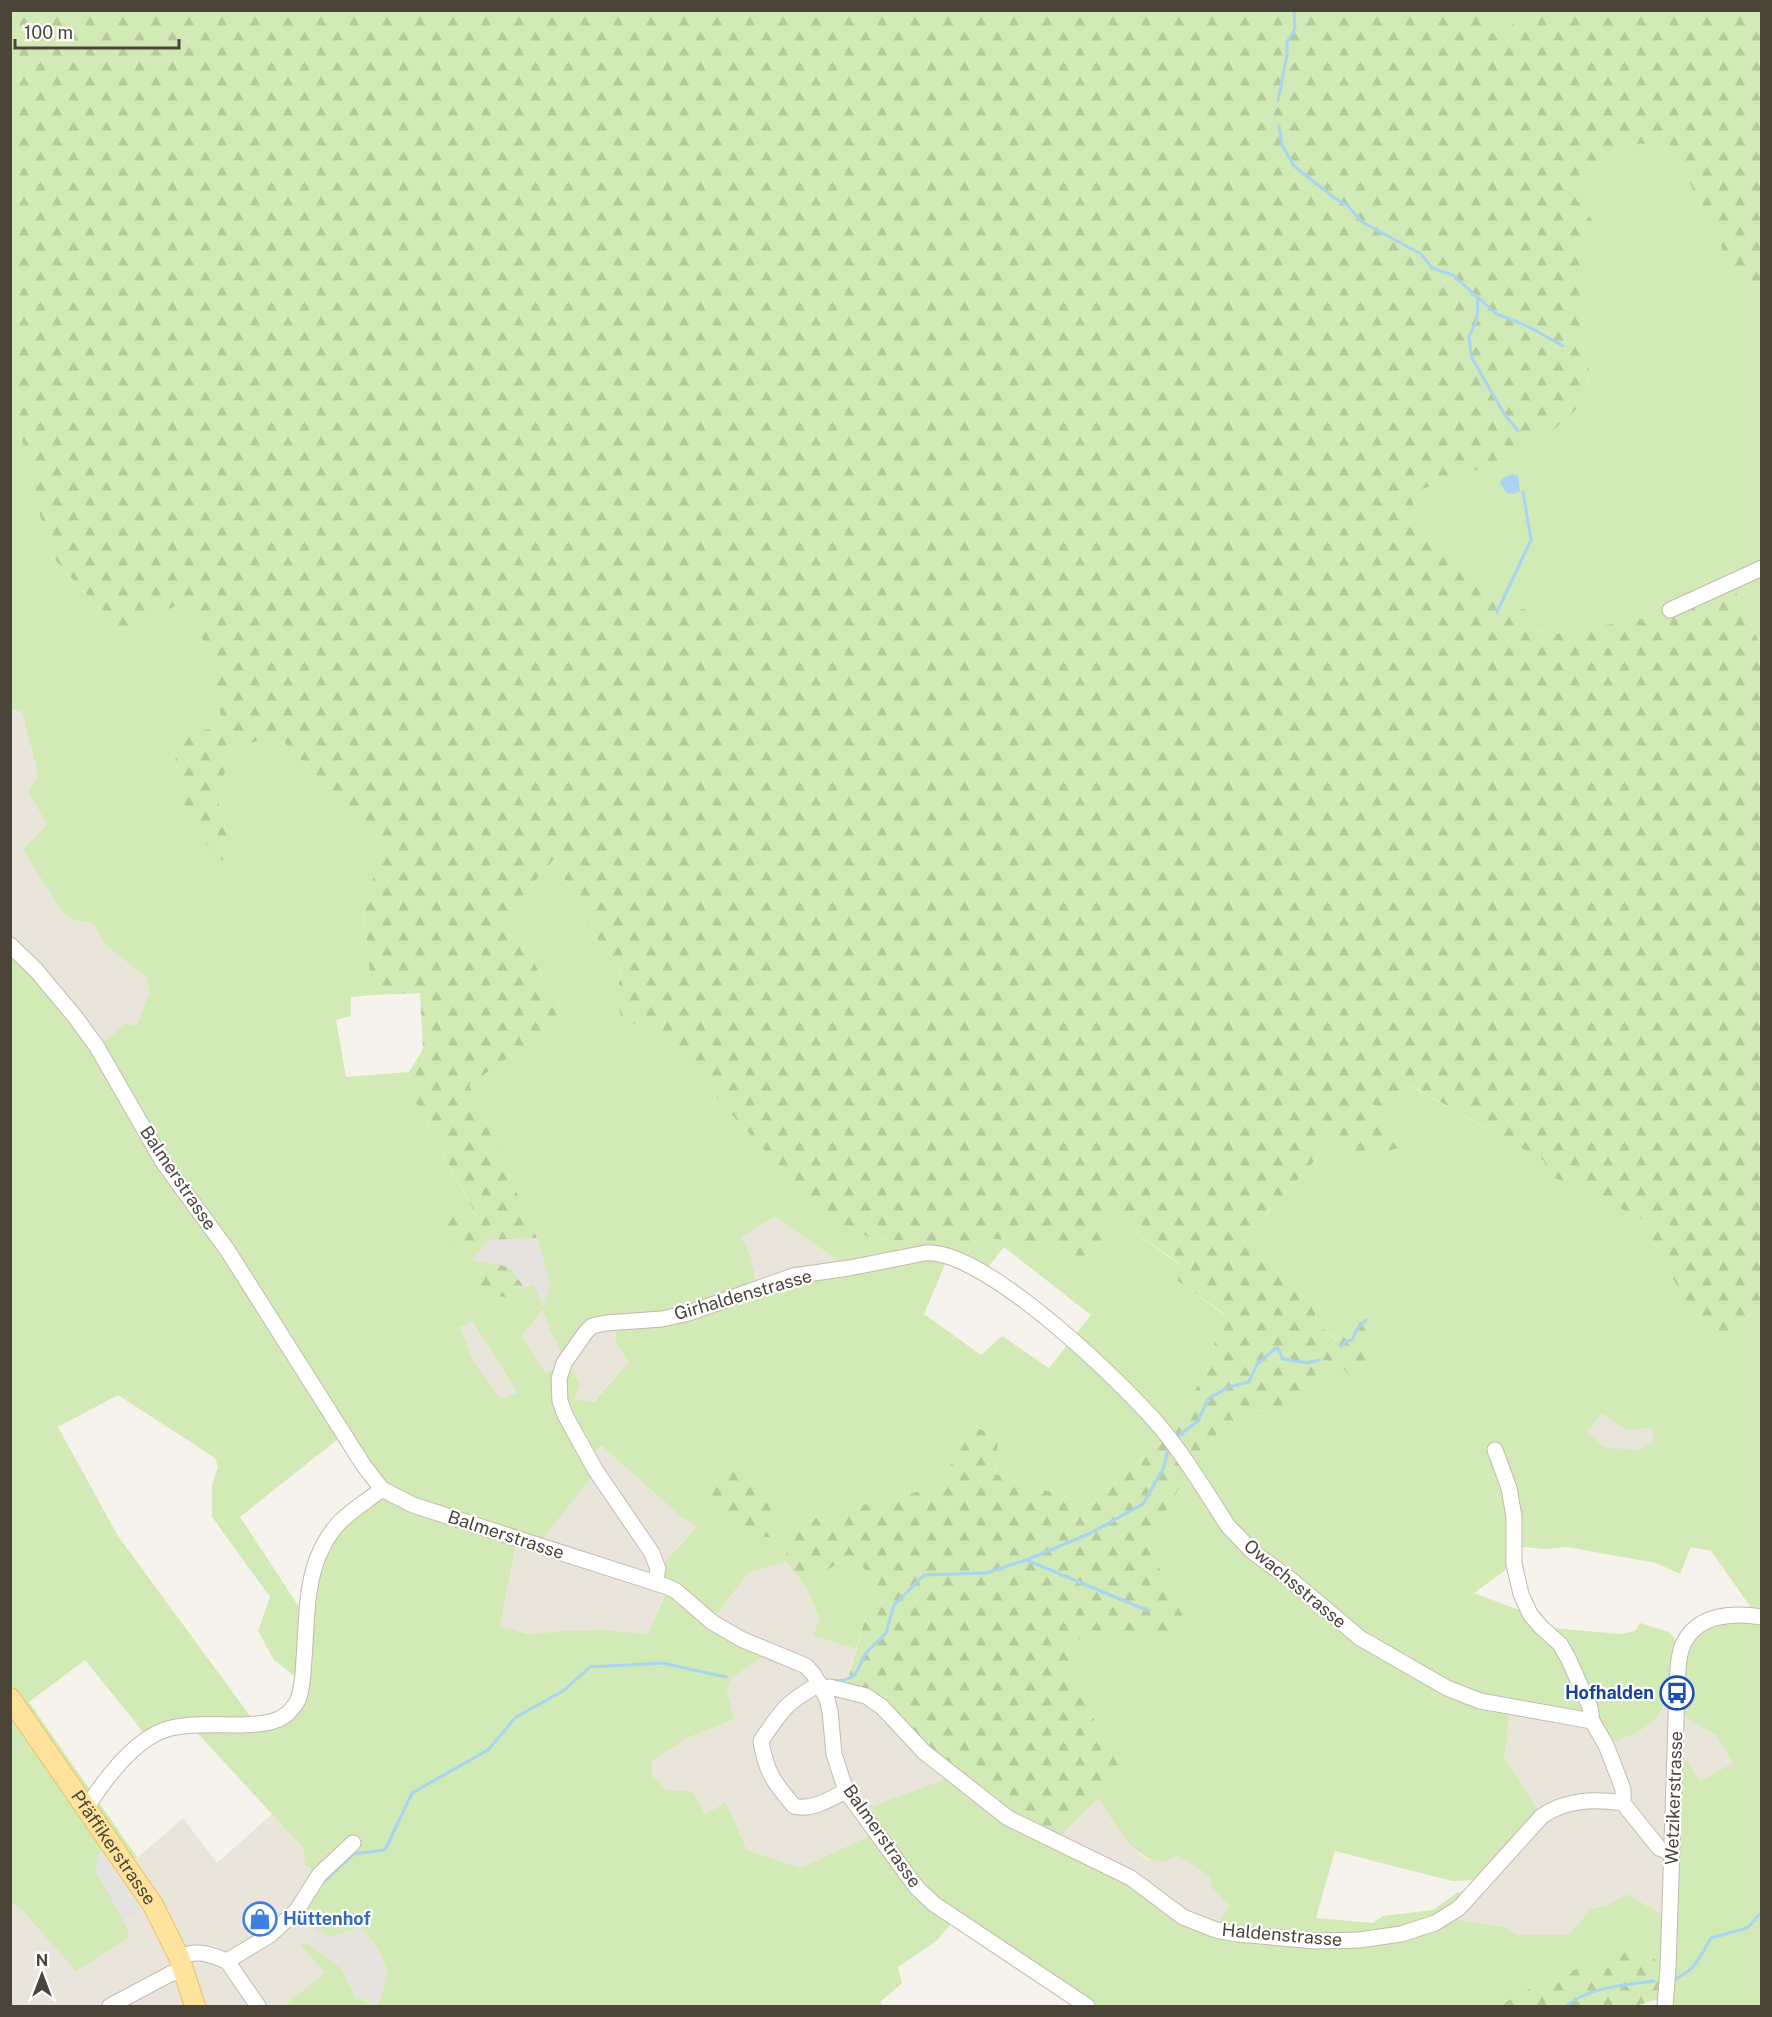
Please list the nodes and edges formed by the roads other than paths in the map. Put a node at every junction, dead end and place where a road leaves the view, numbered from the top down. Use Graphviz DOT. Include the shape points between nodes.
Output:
graph roads {
  1 [pos="1761,568"];
  2 [pos="1670,610"];
  3 [pos="10,945"];
  4 [pos="937,1252"];
  5 [pos="1495,1450"];
  6 [pos="382,1488"];
  7 [pos="655,1583"];
  8 [pos="1761,1617"];
  9 [pos="821,1686"];
  10 [pos="10,1698"];
  11 [pos="1592,1721"];
  12 [pos="846,1791"];
  13 [pos="1623,1803"];
  14 [pos="87,1807"];
  15 [pos="353,1843"];
  16 [pos="1672,1852"];
  17 [pos="227,1961"];
  18 [pos="181,1963"];
  19 [pos="110,2007"];
  20 [pos="195,2007"];
  21 [pos="258,2007"];
  22 [pos="1087,2007"];
  23 [pos="1665,2007"];
  1 -- 2 [label="street"];
  3 -- 6 [label="street, Balmerstrasse" via="43,977 97,1047 163,1162 228,1251 364,1466"];
  4 -- 7 [label="street, Girhaldenstrasse" via="793,1276 689,1313 606,1323 592,1326 586,1332 564,1363 559,1379 560,1401 596,1471 652,1553 658,1569"];
  4 -- 11 [label="street, Owachsstrasse" via="1003,1287 1076,1342 1167,1436 1239,1539 1360,1638 1447,1688 1480,1701"];
  5 -- 11 [label="street" via="1509,1488 1514,1517 1514,1564 1521,1593 1530,1614 1560,1644 1568,1658 1590,1707"];
  6 -- 7 [label="street, Balmerstrasse" via="413,1504"];
  6 -- 14 [label="street" via="344,1517 321,1548 311,1579 302,1682 297,1702 286,1714 269,1723 160,1731 111,1772"];
  7 -- 9 [label="street, Balmerstrasse" via="676,1591 712,1622 741,1639 806,1666"];
  8 -- 16 [label="street, Wetzikerstrasse" via="1743,1614 1712,1618 1687,1637 1682,1648 1678,1664"];
  9 -- 12 [label="street, Balmerstrasse" via="830,1711 834,1755"];
  9 -- 12 [label="street" via="783,1708 761,1741 763,1756 774,1784 794,1806 809,1807"];
  9 -- 13 [label="street, Haldenstrasse" via="866,1696 882,1707 924,1752 1008,1818 1131,1878 1183,1917 1238,1934 1316,1941 1359,1940 1401,1934 1435,1923 1459,1908 1553,1808 1578,1801"];
  10 -- 14 [label="main road, Pfäffikerstrasse"];
  11 -- 13 [label="street" via="1623,1789"];
  12 -- 22 [label="street, Balmerstrasse" via="917,1888 934,1904"];
  13 -- 16 [label="street" via="1659,1848"];
  14 -- 18 [label="main road, Pfäffikerstrasse" via="153,1905"];
  15 -- 17 [label="street" via="319,1875 297,1910 270,1935"];
  16 -- 23 [label="street, Wetzikerstrasse"];
  17 -- 18 [label="street" via="192,1952"];
  17 -- 21 [label="street"];
  18 -- 19 [label="street" via="170,1974"];
  18 -- 20 [label="main road, Pfäffikerstrasse"];
}
